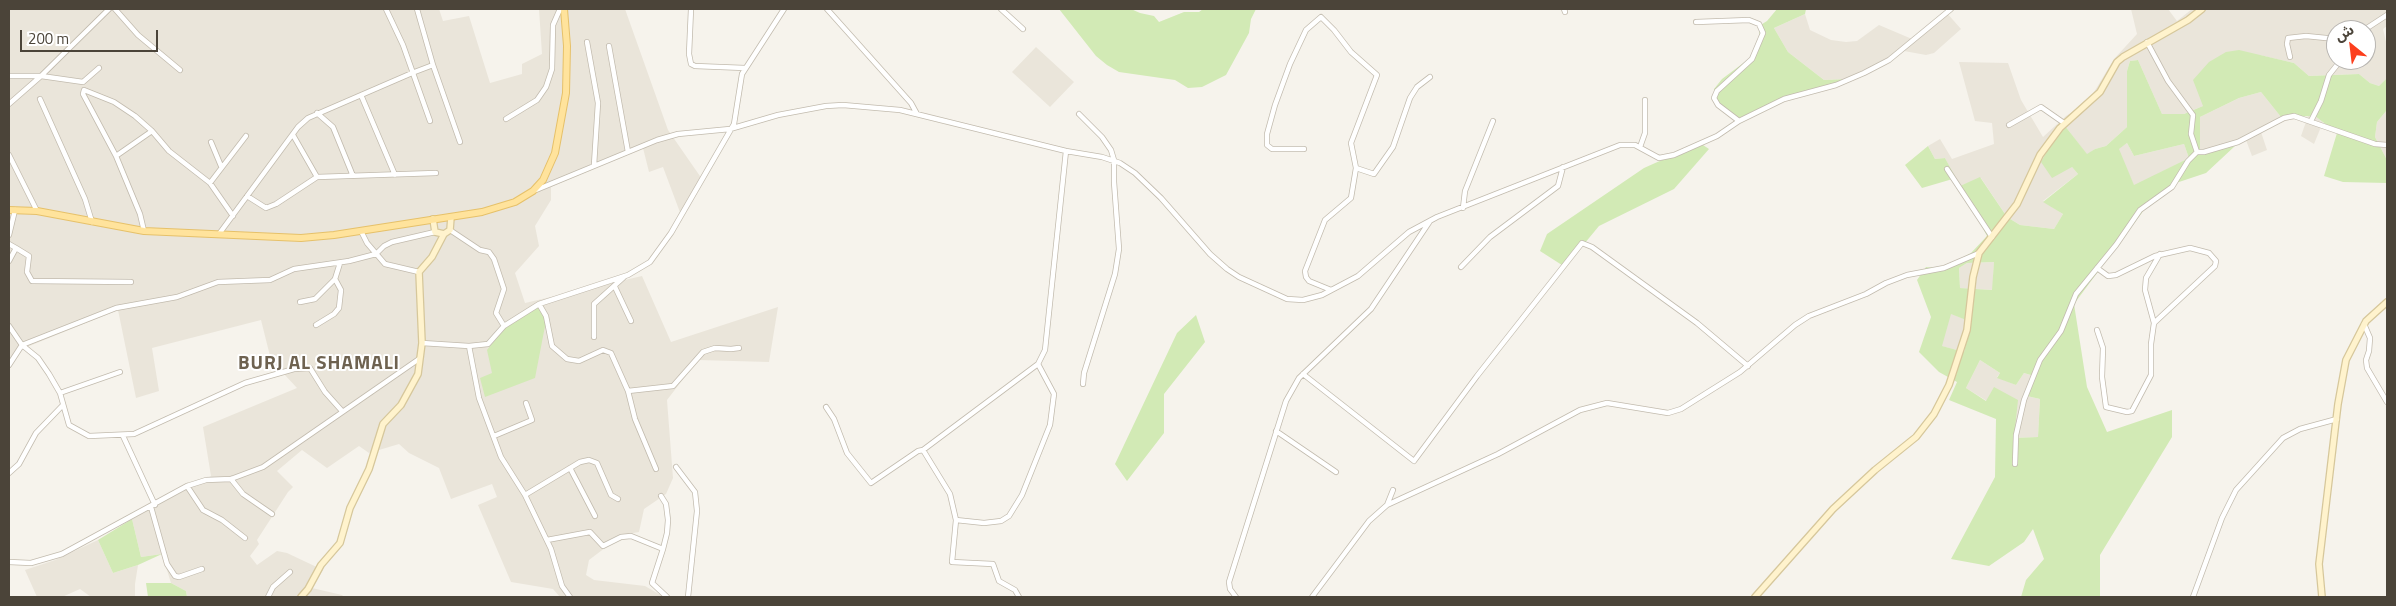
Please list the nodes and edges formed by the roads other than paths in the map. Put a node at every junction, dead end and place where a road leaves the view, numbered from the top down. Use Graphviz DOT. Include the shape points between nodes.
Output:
graph roads {
  1 [pos="109,9"];
  2 [pos="115,9"];
  3 [pos="386,9"];
  4 [pos="417,9"];
  5 [pos="560,9"];
  6 [pos="564,9"];
  7 [pos="691,9"];
  8 [pos="784,9"];
  9 [pos="827,9"];
  10 [pos="1001,9"];
  11 [pos="1951,9"];
  12 [pos="2202,9"];
  13 [pos="2387,15"];
  14 [pos="1696,22"];
  15 [pos="2376,22"];
  16 [pos="1023,29"];
  17 [pos="2326,38"];
  18 [pos="587,42"];
  19 [pos="2146,42"];
  20 [pos="610,46"];
  21 [pos="2290,57"];
  22 [pos="433,65"];
  23 [pos="99,68"];
  24 [pos="745,68"];
  25 [pos="180,70"];
  26 [pos="2333,70"];
  27 [pos="412,73"];
  28 [pos="9,76"];
  29 [pos="41,76"];
  30 [pos="1430,77"];
  31 [pos="361,95"];
  32 [pos="40,99"];
  33 [pos="1645,100"];
  34 [pos="9,104"];
  35 [pos="317,113"];
  36 [pos="917,114"];
  37 [pos="1079,114"];
  38 [pos="506,119"];
  39 [pos="430,121"];
  40 [pos="1493,121"];
  41 [pos="1740,121"];
  42 [pos="2311,122"];
  43 [pos="2064,123"];
  44 [pos="2009,125"];
  45 [pos="730,129"];
  46 [pos="152,131"];
  47 [pos="292,135"];
  48 [pos="246,136"];
  49 [pos="211,142"];
  50 [pos="460,142"];
  51 [pos="2387,145"];
  52 [pos="1640,147"];
  53 [pos="1304,149"];
  54 [pos="1066,151"];
  55 [pos="628,152"];
  56 [pos="2197,152"];
  57 [pos="9,155"];
  58 [pos="116,156"];
  59 [pos="1114,160"];
  60 [pos="594,165"];
  61 [pos="221,166"];
  62 [pos="1562,167"];
  63 [pos="1356,168"];
  64 [pos="1948,169"];
  65 [pos="436,173"];
  66 [pos="395,175"];
  67 [pos="353,176"];
  68 [pos="317,178"];
  69 [pos="210,183"];
  70 [pos="533,191"];
  71 [pos="247,196"];
  72 [pos="1463,208"];
  73 [pos="12,210"];
  74 [pos="37,212"];
  75 [pos="233,216"];
  76 [pos="450,217"];
  77 [pos="433,220"];
  78 [pos="1431,220"];
  79 [pos="92,222"];
  80 [pos="144,231"];
  81 [pos="361,231"];
  82 [pos="435,232"];
  83 [pos="447,232"];
  84 [pos="218,235"];
  85 [pos="9,236"];
  86 [pos="1992,237"];
  87 [pos="9,244"];
  88 [pos="16,248"];
  89 [pos="1979,253"];
  90 [pos="376,254"];
  91 [pos="2160,254"];
  92 [pos="9,261"];
  93 [pos="340,263"];
  94 [pos="1461,268"];
  95 [pos="2097,268"];
  96 [pos="419,272"];
  97 [pos="625,277"];
  98 [pos="335,279"];
  99 [pos="131,282"];
  100 [pos="615,287"];
  101 [pos="1331,290"];
  102 [pos="300,302"];
  103 [pos="2387,302"];
  104 [pos="539,304"];
  105 [pos="631,321"];
  106 [pos="2154,324"];
  107 [pos="2364,324"];
  108 [pos="316,325"];
  109 [pos="9,326"];
  110 [pos="504,326"];
  111 [pos="2097,330"];
  112 [pos="594,337"];
  113 [pos="422,343"];
  114 [pos="22,345"];
  115 [pos="469,346"];
  116 [pos="739,348"];
  117 [pos="419,360"];
  118 [pos="1038,364"];
  119 [pos="9,365"];
  120 [pos="1748,366"];
  121 [pos="120,372"];
  122 [pos="1303,374"];
  123 [pos="1083,384"];
  124 [pos="628,391"];
  125 [pos="60,393"];
  126 [pos="2387,402"];
  127 [pos="526,403"];
  128 [pos="63,405"];
  129 [pos="826,406"];
  130 [pos="342,411"];
  131 [pos="2337,419"];
  132 [pos="1276,431"];
  133 [pos="123,436"];
  134 [pos="494,436"];
  135 [pos="923,450"];
  136 [pos="2015,464"];
  137 [pos="676,467"];
  138 [pos="570,468"];
  139 [pos="656,470"];
  140 [pos="1336,472"];
  141 [pos="9,473"];
  142 [pos="231,479"];
  143 [pos="187,486"];
  144 [pos="1393,490"];
  145 [pos="525,495"];
  146 [pos="661,496"];
  147 [pos="618,499"];
  148 [pos="1388,504"];
  149 [pos="153,506"];
  150 [pos="272,514"];
  151 [pos="595,516"];
  152 [pos="956,520"];
  153 [pos="245,538"];
  154 [pos="547,540"];
  155 [pos="663,550"];
  156 [pos="9,562"];
  157 [pos="202,570"];
  158 [pos="290,572"];
  159 [pos="268,597"];
  160 [pos="301,597"];
  161 [pos="570,597"];
  162 [pos="667,597"];
  163 [pos="688,597"];
  164 [pos="1019,597"];
  165 [pos="1236,597"];
  166 [pos="1312,597"];
  167 [pos="1754,597"];
  168 [pos="2193,597"];
  169 [pos="2322,597"];
  1 -- 29 [label="street"];
  2 -- 25 [label="street" via="138,35"];
  3 -- 27 [label="street" via="401,38"];
  4 -- 22 [label="street"];
  5 -- 38 [label="street" via="553,25 552,68 546,87 538,100"];
  6 -- 70 [label="main road" via="567,68 563,116 551,166"];
  7 -- 24 [label="street" via="691,64"];
  8 -- 24 [label="street"];
  9 -- 36 [label="street" via="911,103"];
  10 -- 16 [label="street"];
  11 -- 41 [label="street" via="1889,60 1836,85 1784,98"];
  12 -- 19 [label="street"];
  13 -- 15 [label="street"];
  14 -- 41 [label="street" via="1749,20 1759,24 1763,33 1752,59 1717,91 1714,98 1718,105"];
  17 -- 21 [label="street" via="2288,38 2286,44"];
  18 -- 60 [label="street" via="598,104"];
  19 -- 43 [label="street" via="2117,62 2100,92"];
  19 -- 56 [label="street" via="2168,81 2193,115 2191,134"];
  20 -- 55 [label="street"];
  22 -- 27 [label="street"];
  22 -- 50 [label="street"];
  23 -- 29 [label="street" via="83,82"];
  24 -- 45 [label="street" via="736,120"];
  26 -- 42 [label="street"];
  27 -- 31 [label="street"];
  27 -- 39 [label="street"];
  28 -- 29 [label="street"];
  29 -- 34 [label="street"];
  30 -- 63 [label="street" via="1417,87 1410,98 1393,147 1374,174"];
  31 -- 35 [label="street"];
  31 -- 66 [label="street"];
  32 -- 79 [label="street"];
  33 -- 52 [label="street" via="1645,133"];
  35 -- 47 [label="street"];
  35 -- 67 [label="street" via="333,127"];
  36 -- 45 [label="street" via="872,107 826,106"];
  36 -- 54 [label="street"];
  37 -- 59 [label="street" via="1102,137"];
  40 -- 72 [label="street" via="1465,191"];
  41 -- 52 [label="street" via="1700,145 1667,157 1659,158"];
  42 -- 51 [label="street" via="2374,144"];
  42 -- 56 [label="street" via="2290,116 2238,142"];
  43 -- 44 [label="street" via="2041,107"];
  43 -- 86 [label="street" via="2040,155 2017,204"];
  45 -- 55 [label="street" via="678,134"];
  45 -- 97 [label="street" via="655,256"];
  46 -- 58 [label="street"];
  46 -- 58 [label="street" via="114,102 84,90 83,94"];
  46 -- 69 [label="street" via="169,151"];
  47 -- 68 [label="street"];
  47 -- 71 [label="street"];
  48 -- 61 [label="street"];
  49 -- 61 [label="street"];
  52 -- 62 [label="street" via="1620,145"];
  53 -- 63 [label="street" via="1272,149 1267,145 1267,134 1290,64 1306,30 1321,17 1350,52 1377,75 1351,144"];
  54 -- 59 [label="street"];
  54 -- 118 [label="street" via="1045,350"];
  55 -- 60 [label="street"];
  56 -- 95 [label="street" via="2172,187 2140,210"];
  57 -- 74 [label="street"];
  58 -- 80 [label="street"];
  59 -- 101 [label="street" via="1140,177 1210,254 1239,277 1288,299 1311,298"];
  59 -- 123 [label="street" via="1117,265"];
  60 -- 70 [label="street"];
  61 -- 69 [label="street"];
  62 -- 72 [label="street"];
  62 -- 94 [label="street" via="1558,186 1490,238"];
  63 -- 101 [label="street" via="1351,198 1325,220 1305,271 1309,281"];
  64 -- 86 [label="street"];
  65 -- 66 [label="street"];
  66 -- 67 [label="street"];
  67 -- 68 [label="street"];
  68 -- 71 [label="street" via="266,208"];
  69 -- 75 [label="street"];
  70 -- 76 [label="main road" via="501,207"];
  71 -- 75 [label="street"];
  72 -- 78 [label="street"];
  73 -- 74 [label="main road"];
  73 -- 85 [label="street"];
  74 -- 79 [label="main road"];
  75 -- 84 [label="street"];
  76 -- 77 [label="main road"];
  76 -- 83 [label="street"];
  77 -- 81 [label="main road"];
  77 -- 82 [label="street"];
  78 -- 101 [label="street" via="1402,237 1358,276"];
  78 -- 122 [label="street" via="1371,309"];
  79 -- 80 [label="main road"];
  80 -- 84 [label="main road"];
  81 -- 84 [label="main road" via="301,238"];
  81 -- 90 [label="street"];
  82 -- 83 [label="street"];
  82 -- 90 [label="street" via="392,242"];
  83 -- 96 [label="street"];
  83 -- 110 [label="street" via="489,252 494,259 504,288 496,313"];
  86 -- 89 [label="street"];
  87 -- 88 [label="street"];
  88 -- 92 [label="street"];
  88 -- 99 [label="street" via="30,256 27,272 32,280"];
  89 -- 120 [label="street" via="1944,268 1907,275 1808,316"];
  89 -- 167 [label="street" via="1973,277 1968,330 1949,385 1934,414 1916,437 1833,509"];
  90 -- 93 [label="street"];
  90 -- 96 [label="street" via="390,267"];
  91 -- 95 [label="street" via="2116,274 2105,275"];
  91 -- 106 [label="street" via="2146,278 2145,290"];
  91 -- 106 [label="street" via="2190,248 2209,252 2216,261 2215,266"];
  93 -- 98 [label="street"];
  93 -- 114 [label="street" via="300,267 270,280 218,282 177,297 116,308"];
  95 -- 136 [label="street" via="2076,294 2066,322 2035,370 2019,416"];
  96 -- 113 [label="street"];
  97 -- 100 [label="street"];
  97 -- 104 [label="street"];
  98 -- 102 [label="street" via="315,299"];
  98 -- 108 [label="street" via="341,290 339,308"];
  100 -- 105 [label="street"];
  100 -- 112 [label="street" via="594,304"];
  103 -- 107 [label="street"];
  104 -- 110 [label="street"];
  104 -- 124 [label="street" via="546,316 554,348 572,361 579,361 600,350 609,351"];
  106 -- 111 [label="street" via="2151,375 2134,409 2127,412 2106,407 2103,348"];
  107 -- 126 [label="street" via="2370,338 2367,368"];
  107 -- 131 [label="street" via="2346,360"];
  109 -- 114 [label="street"];
  110 -- 115 [label="street" via="488,344"];
  113 -- 115 [label="street"];
  113 -- 117 [label="street"];
  114 -- 119 [label="street"];
  114 -- 125 [label="street" via="42,362"];
  115 -- 134 [label="street" via="475,384"];
  116 -- 124 [label="street" via="715,348 703,352 673,386"];
  117 -- 130 [label="street"];
  117 -- 160 [label="street" via="418,374 407,396 379,433 369,469 350,508 340,543 321,565"];
  118 -- 135 [label="street"];
  118 -- 152 [label="street" via="1054,394 1050,425 1022,495 1009,516 1000,521"];
  120 -- 122 [label="street" via="1697,323 1582,243 1414,461"];
  120 -- 148 [label="street" via="1681,409 1668,413 1608,403 1580,410 1498,454"];
  121 -- 125 [label="street"];
  122 -- 132 [label="street" via="1286,400"];
  124 -- 139 [label="street" via="635,420"];
  125 -- 128 [label="street"];
  127 -- 134 [label="street" via="532,420"];
  128 -- 133 [label="street" via="69,425 82,434"];
  128 -- 141 [label="street" via="46,421 19,464"];
  129 -- 135 [label="street" via="847,454 870,483"];
  130 -- 133 [label="street" via="310,368 294,369 245,383 145,430"];
  130 -- 142 [label="street" via="270,463"];
  131 -- 168 [label="street" via="2300,429 2283,438 2236,490 2222,518"];
  131 -- 169 [label="street" via="2319,564"];
  132 -- 140 [label="street"];
  132 -- 165 [label="street" via="1229,582"];
  133 -- 149 [label="street"];
  134 -- 145 [label="street" via="501,457"];
  135 -- 152 [label="street" via="950,494"];
  137 -- 163 [label="street" via="695,492 697,511"];
  138 -- 145 [label="street"];
  138 -- 147 [label="street" via="584,460 593,460 611,495"];
  138 -- 151 [label="street"];
  142 -- 143 [label="street" via="206,480"];
  142 -- 150 [label="street" via="243,494"];
  143 -- 149 [label="street"];
  143 -- 153 [label="street" via="203,510"];
  144 -- 148 [label="street"];
  145 -- 154 [label="street"];
  146 -- 155 [label="street" via="666,504 668,520"];
  148 -- 166 [label="street" via="1369,521"];
  149 -- 156 [label="street" via="62,554 31,563"];
  149 -- 157 [label="street" via="168,564 175,576"];
  152 -- 164 [label="street" via="952,562 992,564 999,581 1015,590"];
  154 -- 155 [label="street" via="590,532 603,546 631,536"];
  154 -- 161 [label="street" via="562,586"];
  155 -- 162 [label="street" via="652,583"];
  158 -- 159 [label="street" via="273,587"];
}
